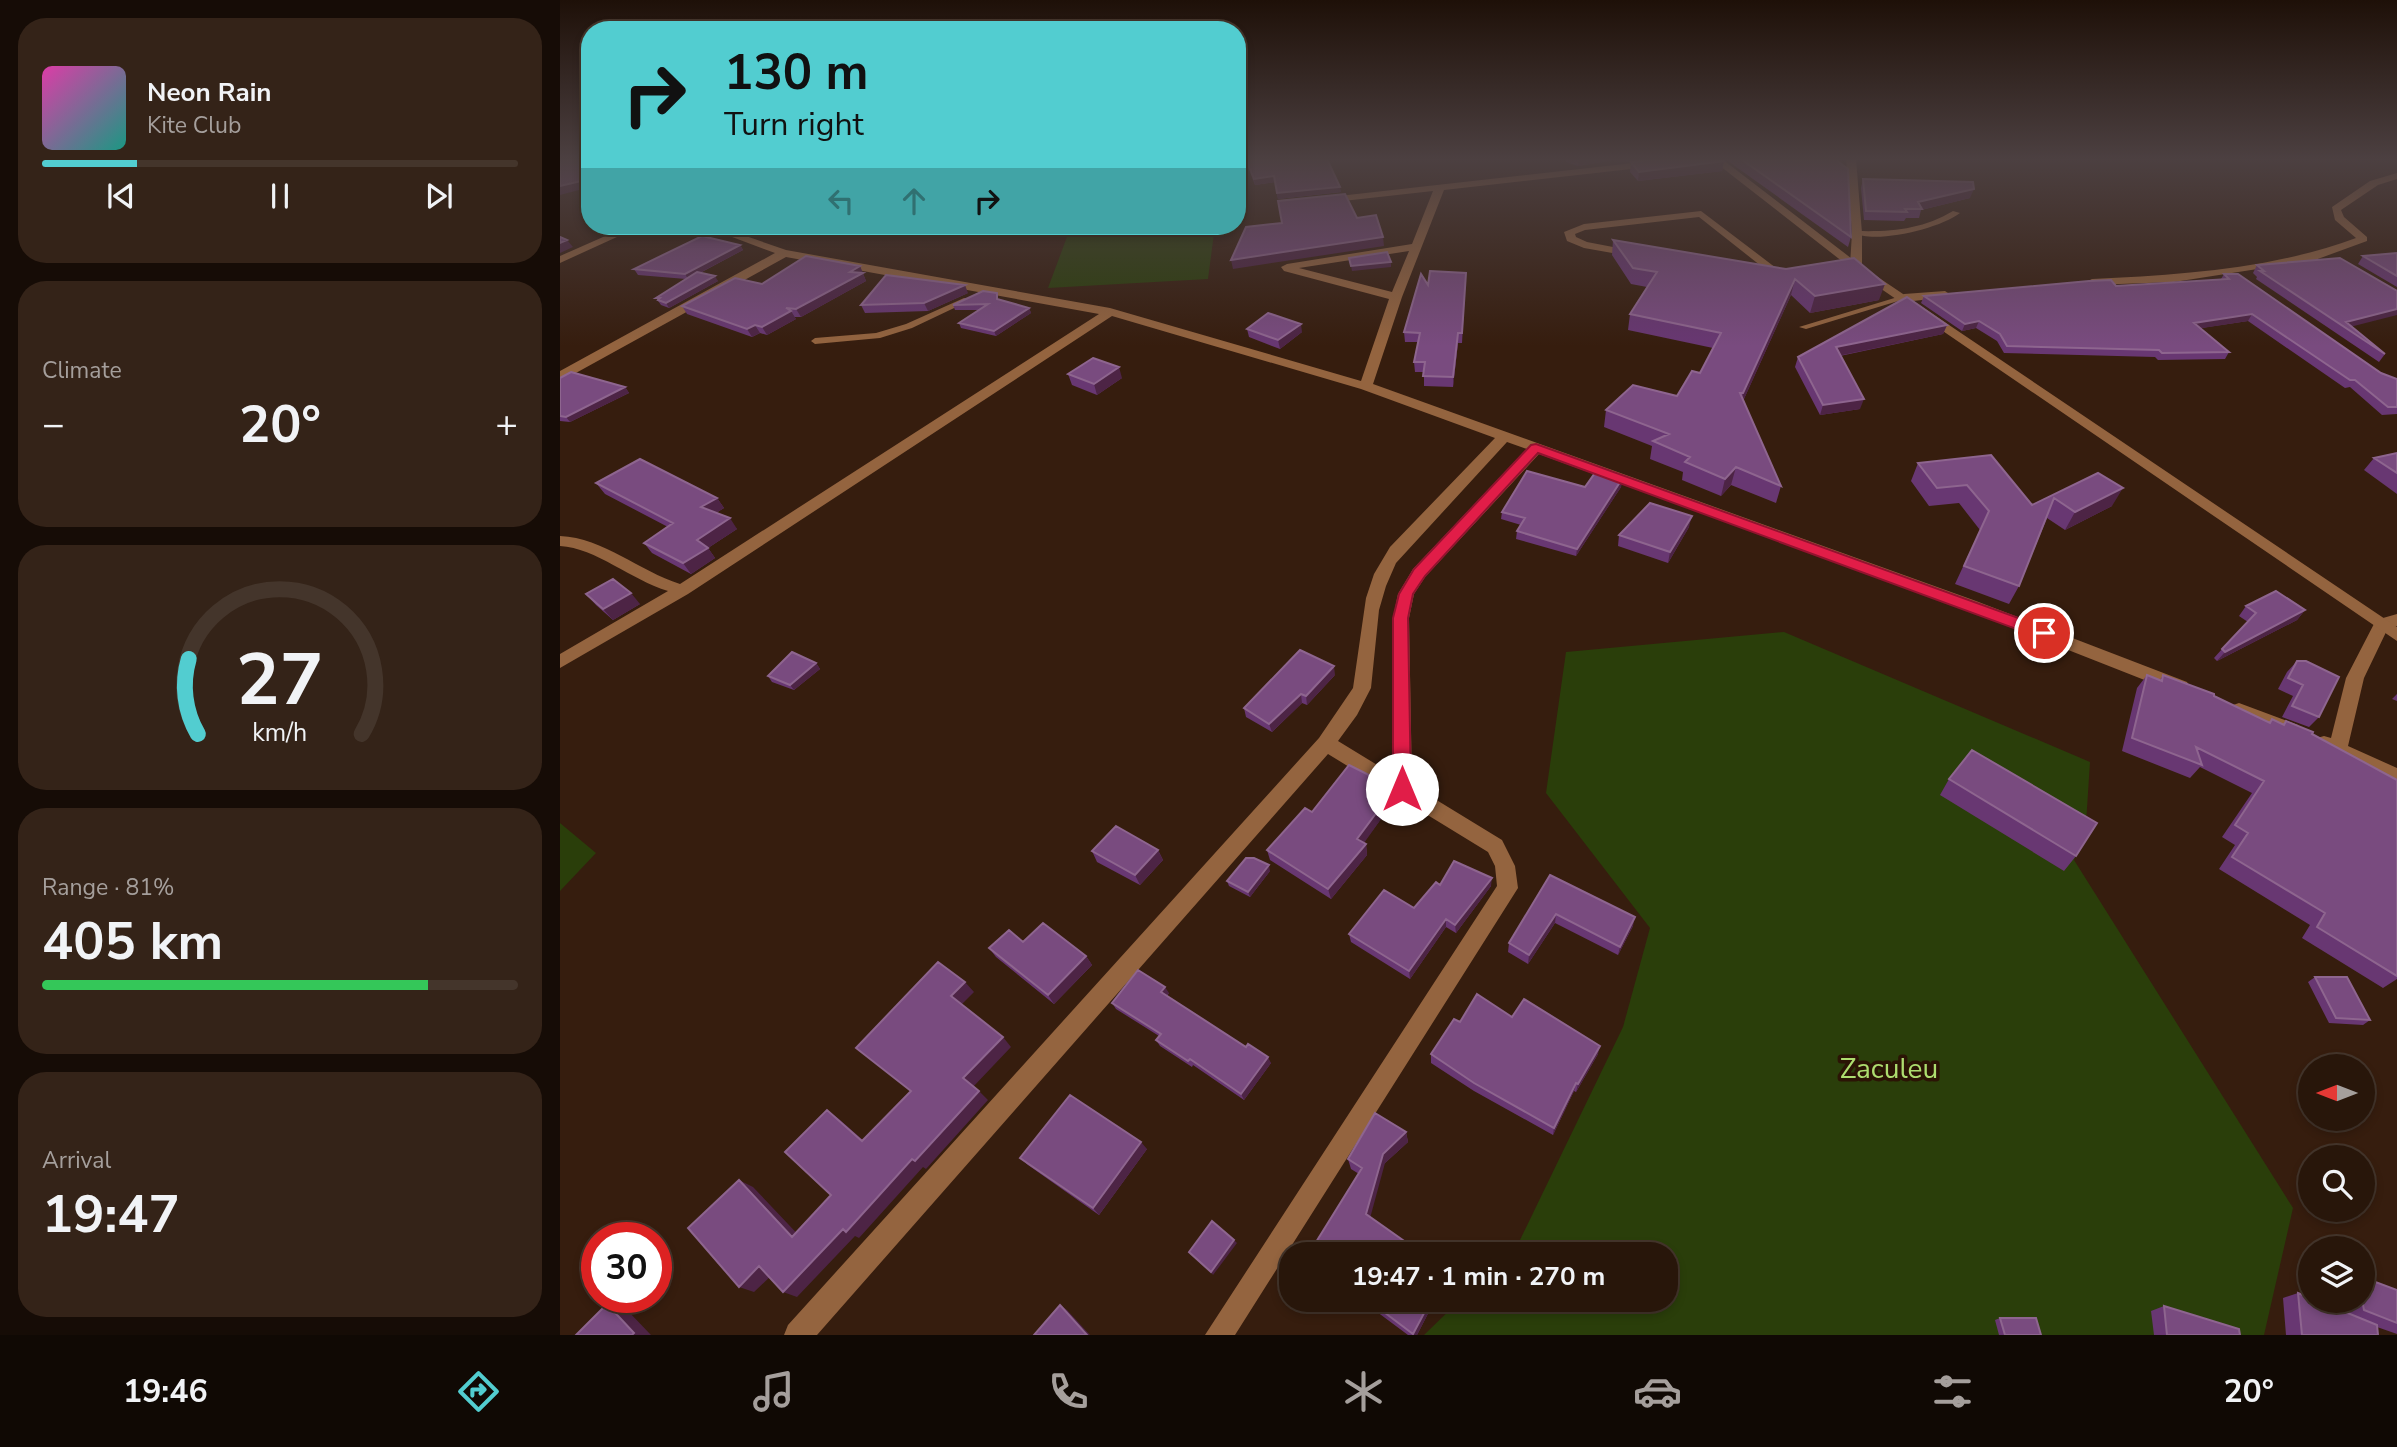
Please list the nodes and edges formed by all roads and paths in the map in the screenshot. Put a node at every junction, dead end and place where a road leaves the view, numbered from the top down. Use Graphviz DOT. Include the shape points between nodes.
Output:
graph roads {
  1 [pos="1426,221"];
  2 [pos="1635,221"];
  3 [pos="1711,221"];
  4 [pos="1797,221"];
  5 [pos="1856,221"];
  6 [pos="1941,221"];
  7 [pos="2343,221"];
  8 [pos="1857,233"];
  9 [pos="616,235"];
  10 [pos="738,235"];
  11 [pos="1416,246"];
  12 [pos="784,253"];
  13 [pos="2329,254"];
  14 [pos="1646,256"];
  15 [pos="560,260"];
  16 [pos="2340,261"];
  17 [pos="1856,267"];
  18 [pos="1831,272"];
  19 [pos="1756,275"];
  20 [pos="2073,283"];
  21 [pos="990,289"];
  22 [pos="1956,294"];
  23 [pos="1396,297"];
  24 [pos="1903,298"];
  25 [pos="1110,312"];
  26 [pos="1803,327"];
  27 [pos="816,341"];
  28 [pos="560,376"];
  29 [pos="1366,386"];
  30 [pos="1504,436"];
  31 [pos="1536,448"];
  32 [pos="560,541"];
  33 [pos="682,590"];
  34 [pos="2392,626"];
  35 [pos="560,662"];
  36 [pos="2198,694"];
  37 [pos="2224,704"];
  38 [pos="1326,743"];
  39 [pos="2338,749"];
  40 [pos="2397,777"];
  41 [pos="1402,789"];
  42 [pos="798,1335"];
  43 [pos="1219,1335"];
  1 -- 11 [label="street"];
  2 -- 14 [label="street" via="1569,232 1584,245"];
  3 -- 19 [label="street" via="1790,278"];
  4 -- 17 [label="street"];
  5 -- 8 [label="street"];
  6 -- 8 [label="lane" via="1906,232"];
  7 -- 13 [label="street" via="2363,239"];
  8 -- 17 [label="street"];
  9 -- 15 [label="street"];
  10 -- 12 [label="street"];
  11 -- 23 [label="street"];
  11 -- 23 [label="street" via="1287,267"];
  12 -- 21 [label="street"];
  12 -- 28 [label="street"];
  13 -- 16 [label="street"];
  13 -- 20 [label="street" via="2237,274"];
  17 -- 18 [label="street"];
  17 -- 24 [label="street"];
  21 -- 25 [label="street"];
  21 -- 27 [label="lane" via="877,336"];
  22 -- 24 [label="street"];
  23 -- 29 [label="street"];
  24 -- 26 [label="lane"];
  24 -- 34 [label="street"];
  25 -- 29 [label="street"];
  25 -- 33 [label="street"];
  29 -- 30 [label="street"];
  30 -- 31 [label="street"];
  30 -- 38 [label="street" via="1386,566 1369,615 1363,684"];
  31 -- 36 [label="street" via="1970,604"];
  31 -- 41 [label="street" via="1419,573 1406,594 1401,618"];
  32 -- 33 [label="street" via="572,541 642,577"];
  33 -- 35 [label="street"];
  34 -- 39 [label="street" via="2355,678"];
  37 -- 39 [label="street"];
  38 -- 41 [label="street"];
  38 -- 42 [label="street"];
  39 -- 40 [label="street"];
  41 -- 43 [label="street" via="1495,846 1505,866 1508,888"];
}
